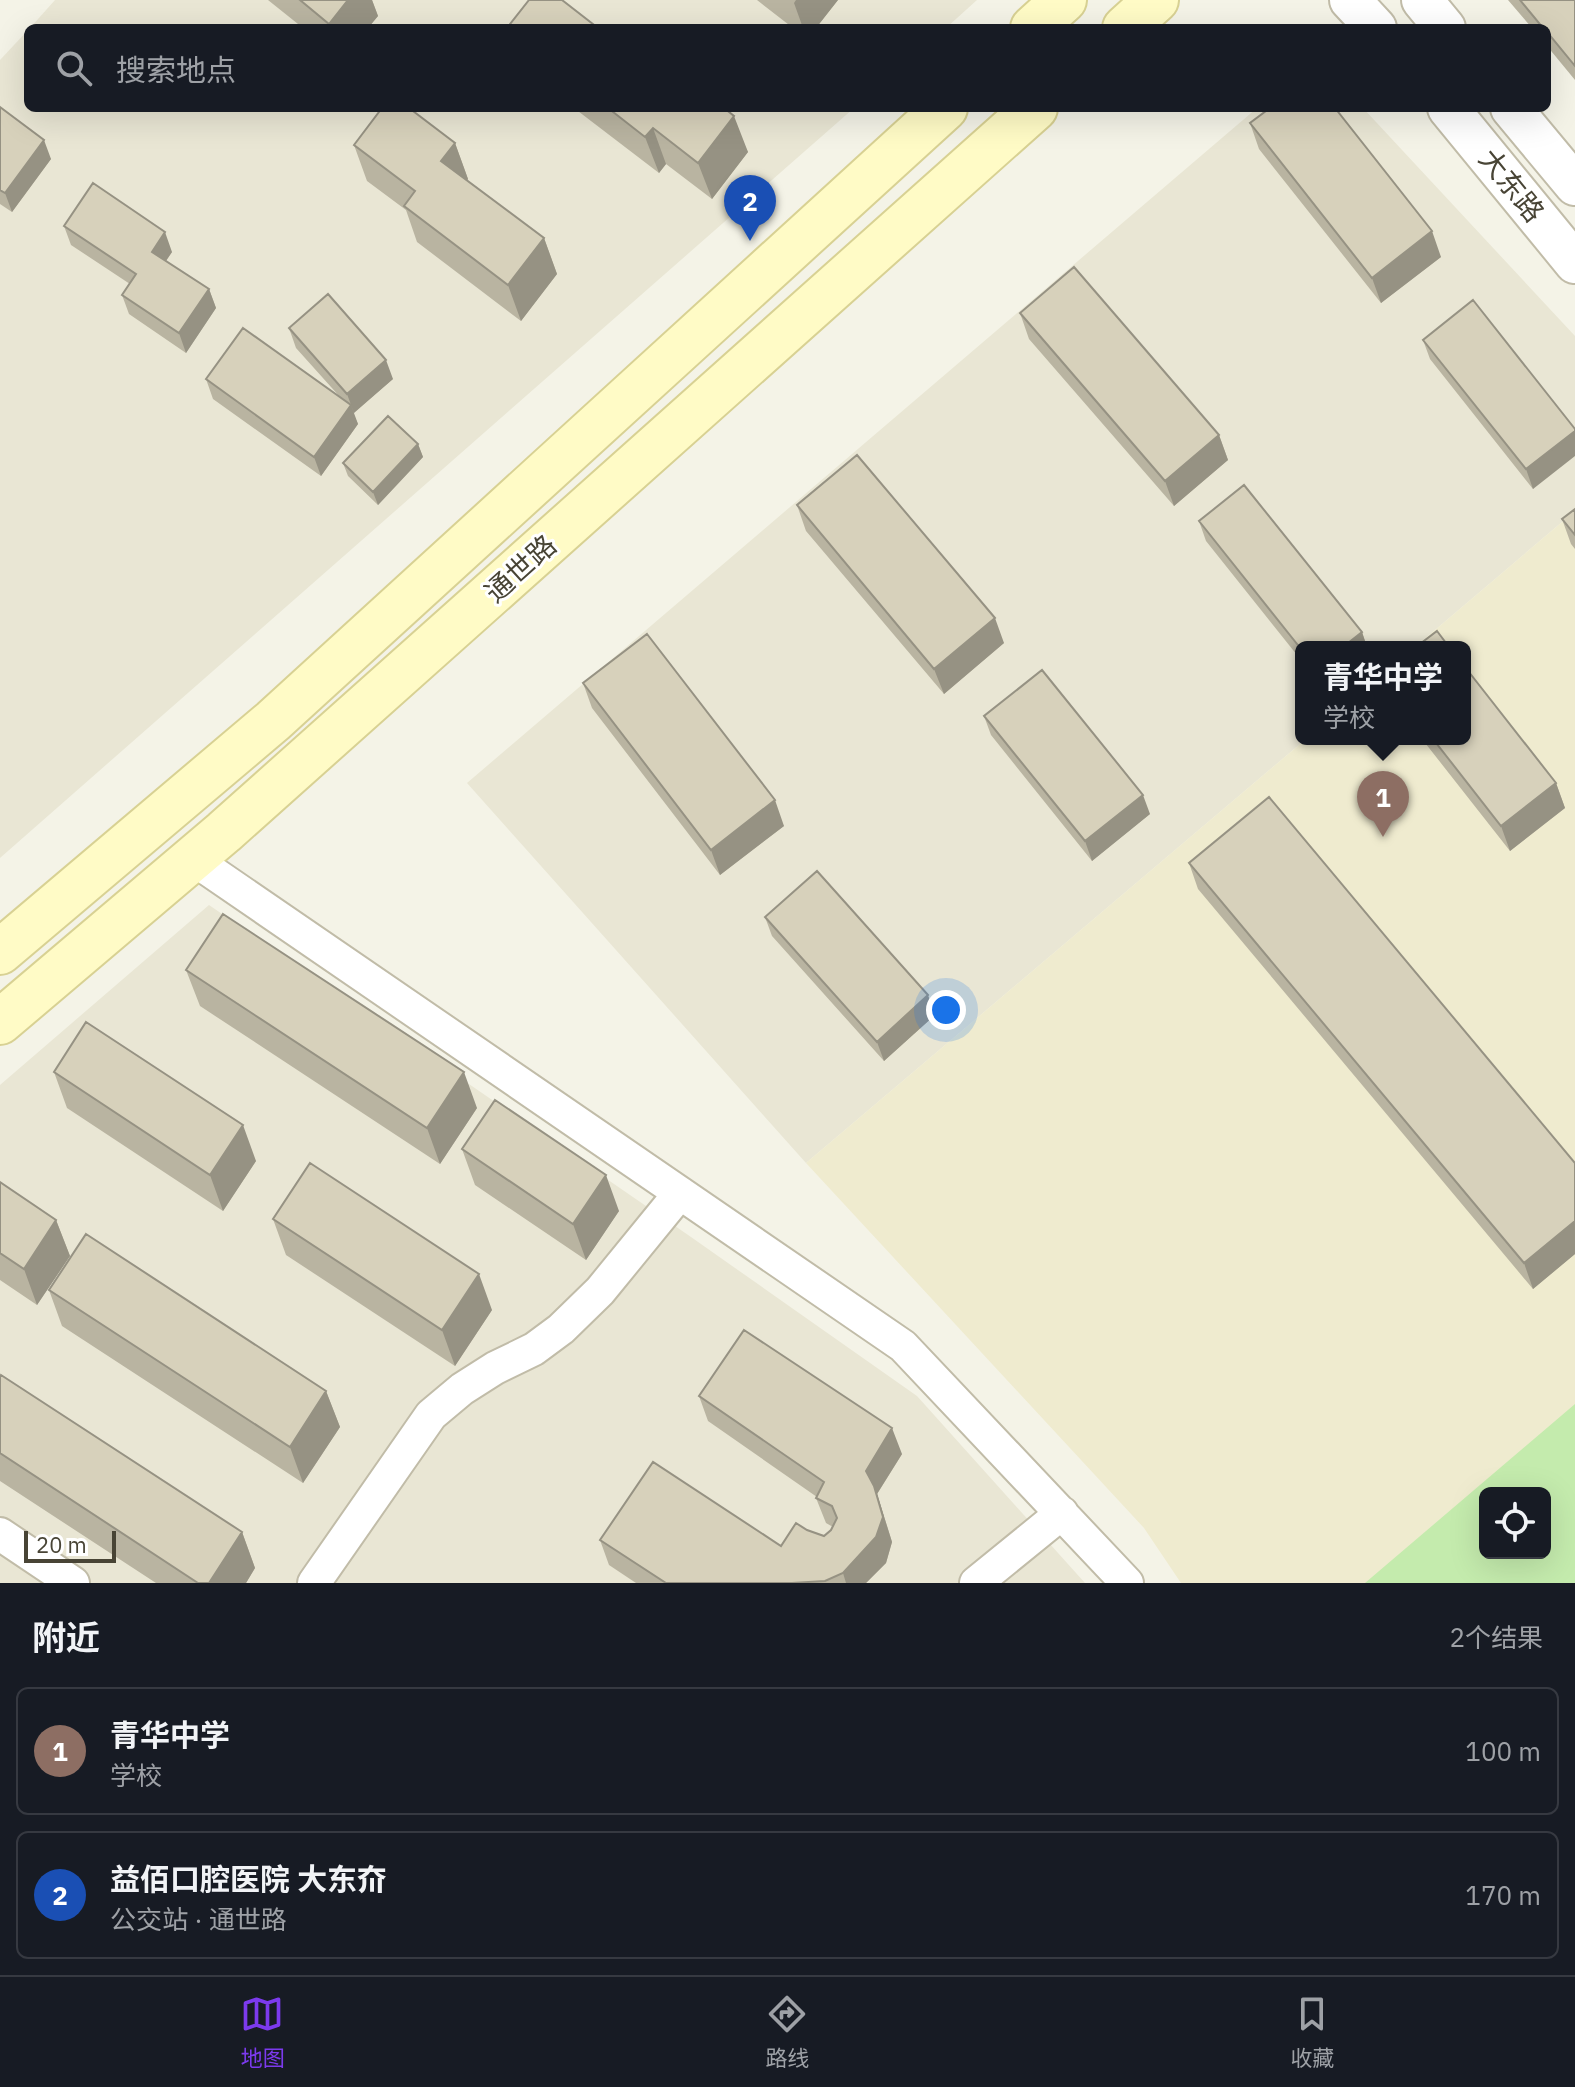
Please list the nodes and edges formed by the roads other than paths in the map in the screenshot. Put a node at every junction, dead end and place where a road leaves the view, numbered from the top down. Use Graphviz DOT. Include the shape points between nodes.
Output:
graph roads {
  1 [pos="1064,0"];
  2 [pos="1156,0"];
  3 [pos="1350,0"];
  4 [pos="1422,0"];
  5 [pos="1037,24"];
  6 [pos="1129,24"];
  7 [pos="1372,24"];
  8 [pos="1442,24"];
  9 [pos="941,112"];
  10 [pos="1031,112"];
  11 [pos="1451,112"];
  12 [pos="1514,112"];
  13 [pos="1575,185"];
  14 [pos="1575,263"];
  15 [pos="193,859"];
  16 [pos="0,952"];
  17 [pos="0,1022"];
  18 [pos="680,1193"];
  19 [pos="1062,1513"];
  20 [pos="0,1534"];
  21 [pos="73,1583"];
  22 [pos="314,1583"];
  23 [pos="976,1583"];
  24 [pos="1127,1583"];
  1 -- 5 [label="main road"];
  2 -- 6 [label="main road"];
  3 -- 7 [label="street"];
  4 -- 8 [label="street"];
  9 -- 16 [label="main road, 通世路" via="273,721"];
  10 -- 15 [label="main road, 通世路"];
  11 -- 14 [label="street, 大东路"];
  12 -- 13 [label="street, 大东路"];
  15 -- 17 [label="main road, 通世路"];
  15 -- 18 [label="street"];
  18 -- 19 [label="street" via="903,1346"];
  18 -- 22 [label="street" via="600,1291 561,1329 462,1389 431,1415"];
  19 -- 23 [label="street"];
  19 -- 24 [label="street"];
  20 -- 21 [label="street"];
}
